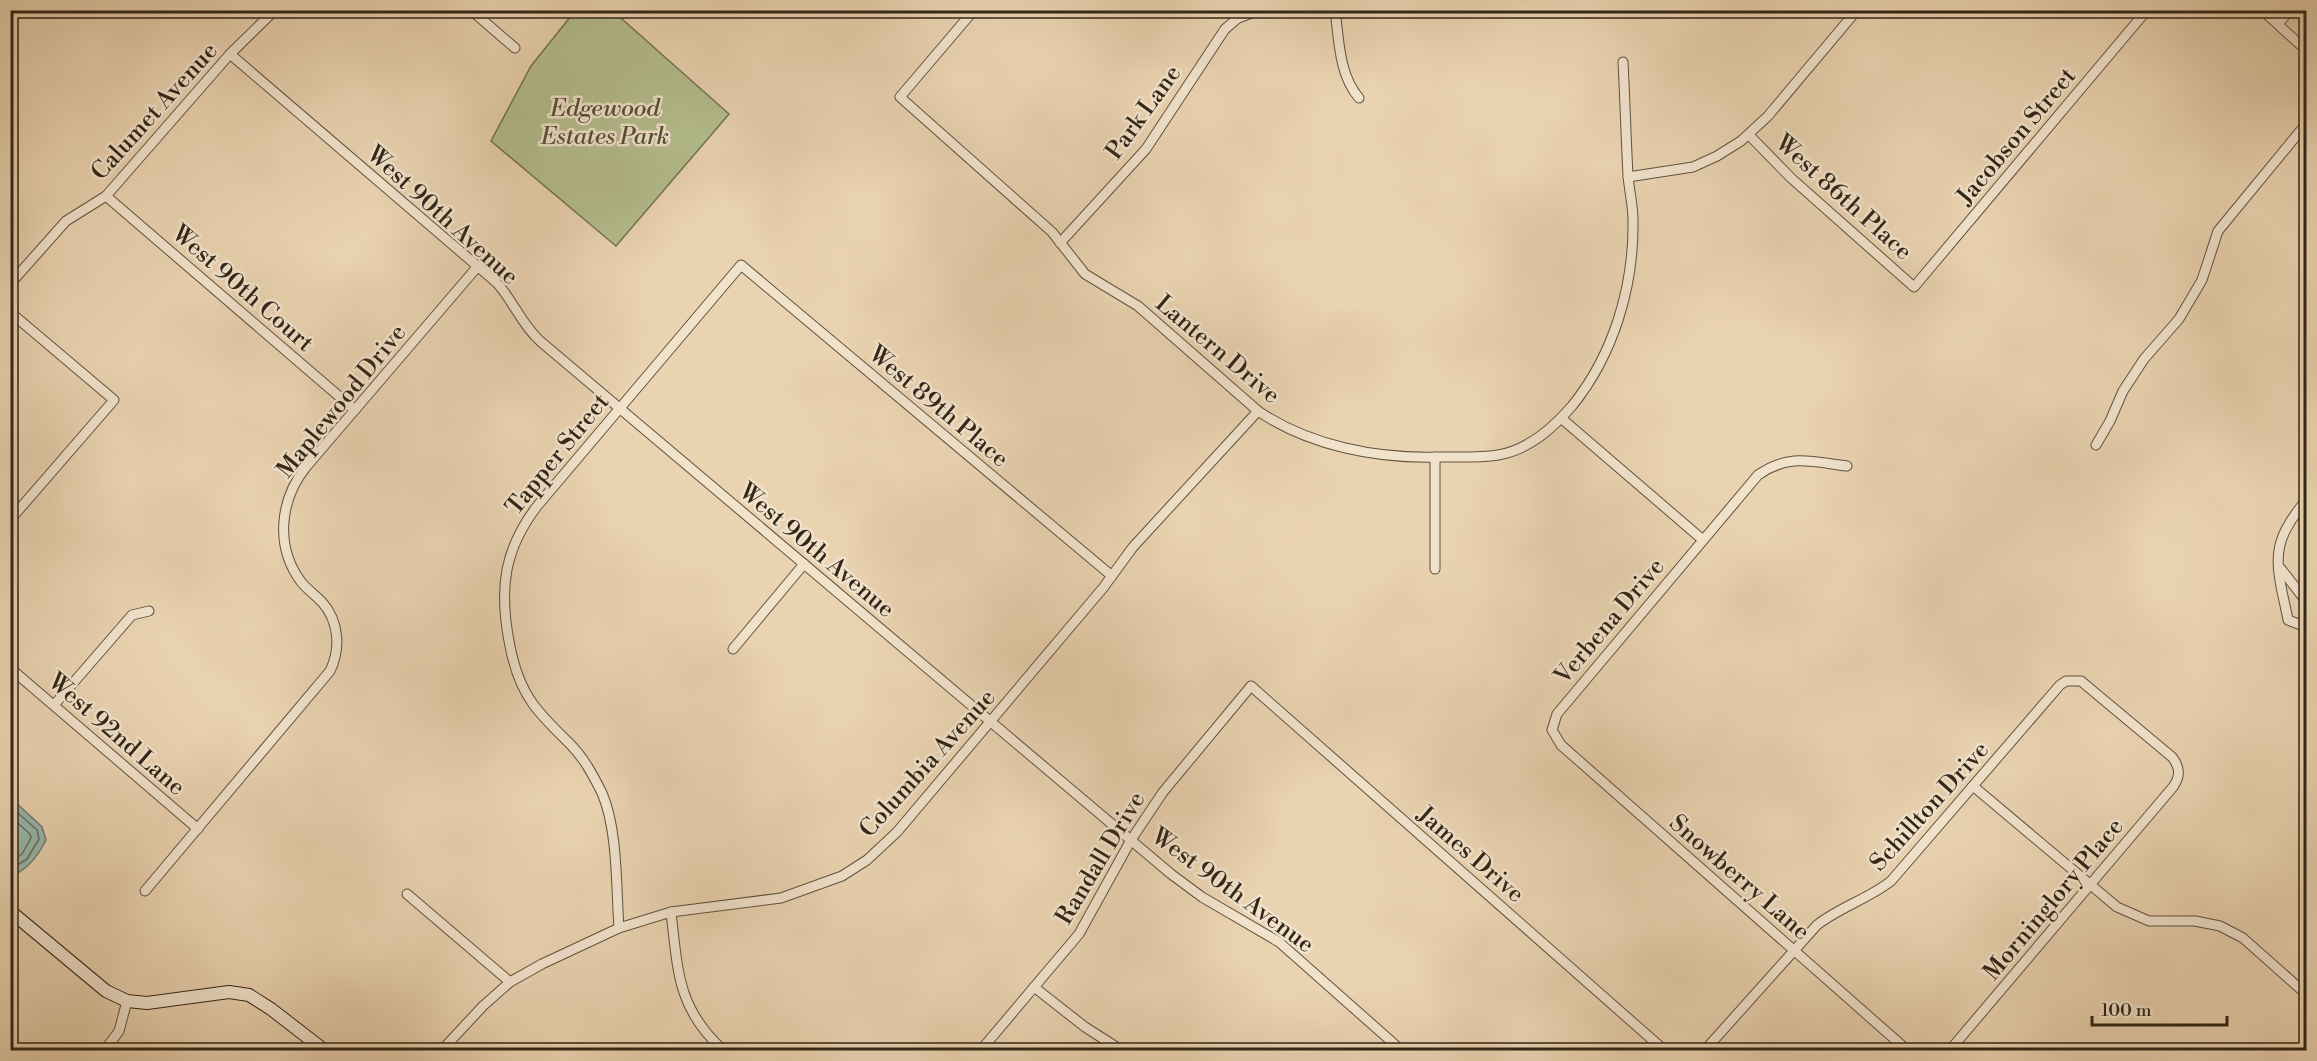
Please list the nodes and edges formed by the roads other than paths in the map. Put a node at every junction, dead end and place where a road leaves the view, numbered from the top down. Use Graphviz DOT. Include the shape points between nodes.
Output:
graph roads {
  1 [pos="275,10"];
  2 [pos="471,10"];
  3 [pos="974,10"];
  4 [pos="1260,10"];
  5 [pos="1335,10"];
  6 [pos="1857,10"];
  7 [pos="2147,10"];
  8 [pos="2262,10"];
  9 [pos="2290,10"];
  10 [pos="2278,24"];
  11 [pos="515,48"];
  12 [pos="2307,50"];
  13 [pos="230,54"];
  14 [pos="1623,62"];
  15 [pos="1359,98"];
  16 [pos="2307,124"];
  17 [pos="1749,135"];
  18 [pos="1628,177"];
  19 [pos="106,196"];
  20 [pos="1060,243"];
  21 [pos="741,265"];
  22 [pos="478,266"];
  23 [pos="10,284"];
  24 [pos="1914,287"];
  25 [pos="10,312"];
  26 [pos="619,408"];
  27 [pos="355,410"];
  28 [pos="1258,411"];
  29 [pos="1561,418"];
  30 [pos="2096,445"];
  31 [pos="1435,457"];
  32 [pos="1847,466"];
  33 [pos="2307,501"];
  34 [pos="10,520"];
  35 [pos="1703,540"];
  36 [pos="804,564"];
  37 [pos="2279,567"];
  38 [pos="1435,569"];
  39 [pos="1112,576"];
  40 [pos="2307,601"];
  41 [pos="149,610"];
  42 [pos="2307,627"];
  43 [pos="733,649"];
  44 [pos="10,668"];
  45 [pos="1251,686"];
  46 [pos="54,705"];
  47 [pos="991,722"];
  48 [pos="1552,730"];
  49 [pos="2179,771"];
  50 [pos="1973,786"];
  51 [pos="198,829"];
  52 [pos="1131,840"];
  53 [pos="2090,885"];
  54 [pos="145,891"];
  55 [pos="407,894"];
  56 [pos="10,911"];
  57 [pos="671,912"];
  58 [pos="619,928"];
  59 [pos="1793,949"];
  60 [pos="510,982"];
  61 [pos="1034,987"];
  62 [pos="2307,994"];
  63 [pos="128,1001"];
  64 [pos="105,1050"];
  65 [pos="324,1050"];
  66 [pos="442,1050"];
  67 [pos="723,1050"];
  68 [pos="981,1050"];
  69 [pos="1120,1050"];
  70 [pos="1401,1050"];
  71 [pos="1664,1050"];
  72 [pos="1705,1050"];
  73 [pos="1907,1050"];
  74 [pos="1950,1050"];
  1 -- 13 [label="street, Calumet Avenue"];
  2 -- 11 [label="street"];
  3 -- 20 [label="street, Lantern Drive" via="900,97 1013,195"];
  4 -- 20 [label="street, Park Lane" via="1238,18 1225,29 1146,148"];
  5 -- 15 [label="street" via="1344,72"];
  6 -- 17 [label="street"];
  7 -- 24 [label="street, Jacobson Street"];
  8 -- 10 [label="street"];
  9 -- 10 [label="street"];
  10 -- 12 [label="street"];
  13 -- 19 [label="street, Calumet Avenue"];
  13 -- 22 [label="street, West 90th Avenue"];
  14 -- 18 [label="street, Lantern Drive"];
  16 -- 30 [label="street" via="2218,231 2202,280 2179,320 2144,359 2123,391"];
  17 -- 18 [label="street" via="1693,166"];
  17 -- 24 [label="street, West 86th Place" via="1791,178"];
  18 -- 29 [label="street, Lantern Drive" via="1633,220 1631,268 1619,318 1597,367"];
  19 -- 23 [label="street, Calumet Avenue" via="66,221"];
  19 -- 27 [label="street, West 90th Court"];
  20 -- 28 [label="street, Lantern Drive" via="1085,274 1138,306"];
  21 -- 26 [label="street, Tapper Street"];
  21 -- 39 [label="street, West 89th Place"];
  22 -- 26 [label="street, West 90th Avenue" via="502,289 533,335"];
  22 -- 27 [label="street, Maplewood Drive"];
  25 -- 34 [label="street" via="114,400"];
  26 -- 36 [label="street, West 90th Avenue"];
  26 -- 58 [label="street, Tapper Street" via="523,525 510,555 503,590 510,651 523,688 543,718 587,765 609,811"];
  27 -- 51 [label="street, Maplewood Drive" via="296,481 284,520 285,544 293,568 334,622 334,664"];
  28 -- 31 [label="street, Lantern Drive" via="1295,431 1345,447 1386,456"];
  28 -- 39 [label="street, Columbia Avenue" via="1132,547"];
  29 -- 31 [label="street, Lantern Drive" via="1540,437 1506,453"];
  29 -- 35 [label="street"];
  31 -- 38 [label="street"];
  32 -- 35 [label="street, Verbena Drive" via="1803,460 1772,466 1752,481"];
  33 -- 37 [label="street" via="2292,519 2280,545"];
  35 -- 48 [label="street, Verbena Drive" via="1557,714"];
  36 -- 43 [label="street"];
  36 -- 47 [label="street, West 90th Avenue"];
  37 -- 40 [label="street"];
  37 -- 42 [label="street" via="2288,620"];
  39 -- 47 [label="street, Columbia Avenue"];
  41 -- 46 [label="street" via="132,615"];
  44 -- 46 [label="street, West 92nd Lane"];
  45 -- 52 [label="street, Randall Drive" via="1169,784"];
  45 -- 71 [label="street, James Drive"];
  46 -- 51 [label="street, West 92nd Lane"];
  47 -- 52 [label="street, West 90th Avenue"];
  47 -- 57 [label="street, Columbia Avenue" via="897,832 867,860 842,876 781,898"];
  48 -- 59 [label="street, Snowberry Lane" via="1560,745"];
  49 -- 50 [label="street, Schillton Drive" via="2172,757 2088,686 2073,680 2060,685"];
  49 -- 53 [label="street, Morninglory Place" via="2173,787"];
  50 -- 53 [label="street"];
  50 -- 59 [label="street, Schillton Drive" via="1891,880 1872,895 1825,918"];
  51 -- 54 [label="street, Maplewood Drive"];
  52 -- 61 [label="street, Randall Drive" via="1083,927"];
  52 -- 70 [label="street, West 90th Avenue" via="1192,890 1279,942"];
  53 -- 62 [label="street" via="2136,917 2160,922 2203,922 2232,931"];
  53 -- 74 [label="street, Morninglory Place"];
  55 -- 60 [label="street"];
  56 -- 63 [label="street" via="106,991"];
  57 -- 58 [label="street, Columbia Avenue"];
  57 -- 67 [label="street" via="685,1000 708,1036"];
  58 -- 60 [label="street, Columbia Avenue"];
  59 -- 72 [label="street, Schillton Drive"];
  59 -- 73 [label="street, Snowberry Lane"];
  60 -- 66 [label="street, Columbia Avenue"];
  61 -- 68 [label="street, Randall Drive"];
  61 -- 69 [label="street"];
  63 -- 64 [label="street" via="119,1031"];
  63 -- 65 [label="street" via="147,1003 229,992 249,996"];
}
